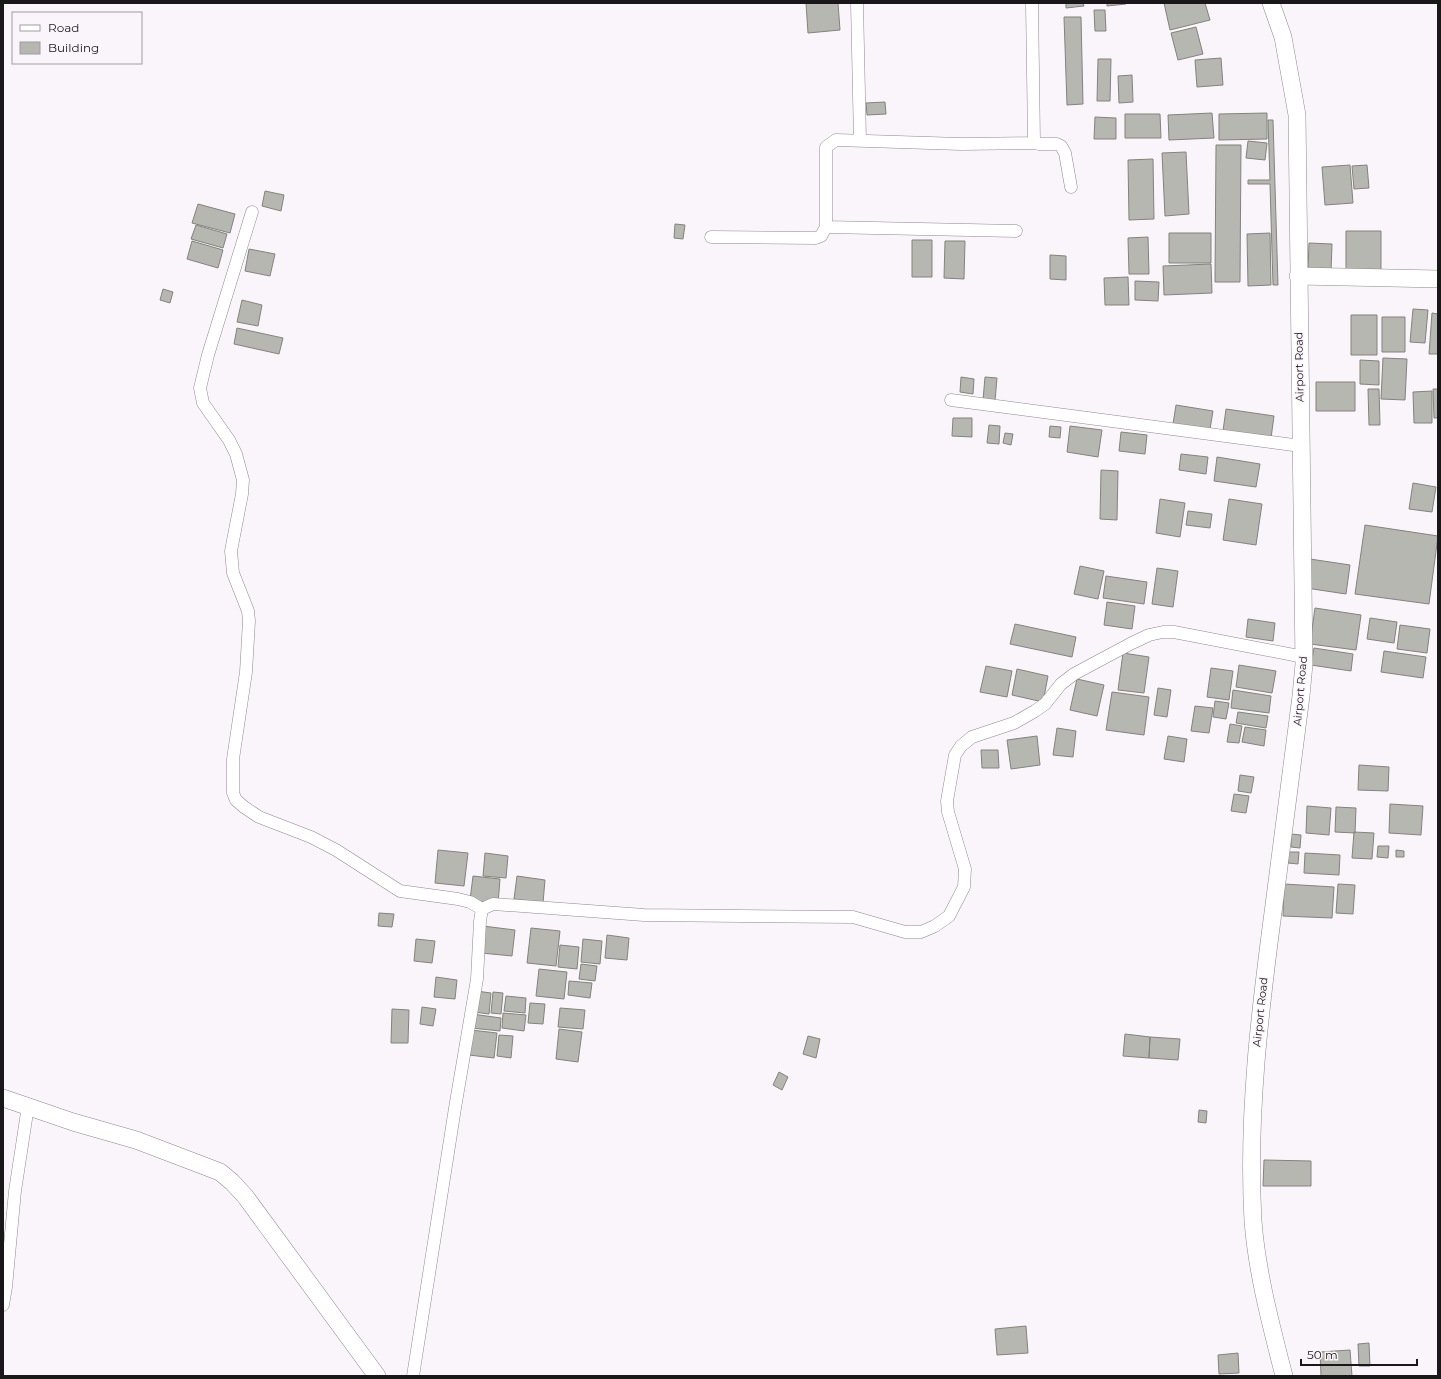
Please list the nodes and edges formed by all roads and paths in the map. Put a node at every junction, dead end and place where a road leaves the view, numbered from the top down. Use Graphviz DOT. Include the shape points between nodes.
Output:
graph roads {
  1 [pos="858,3"];
  2 [pos="1032,3"];
  3 [pos="1271,3"];
  4 [pos="860,140"];
  5 [pos="1036,143"];
  6 [pos="1071,187"];
  7 [pos="252,212"];
  8 [pos="826,227"];
  9 [pos="1016,231"];
  10 [pos="711,238"];
  11 [pos="1298,276"];
  12 [pos="1438,279"];
  13 [pos="951,400"];
  14 [pos="1301,446"];
  15 [pos="1304,657"];
  16 [pos="482,909"];
  17 [pos="3,1098"];
  18 [pos="28,1106"];
  19 [pos="3,1304"];
  20 [pos="377,1376"];
  21 [pos="414,1376"];
  22 [pos="1284,1376"];
  1 -- 4 [label="street"];
  2 -- 5 [label="street" via="1033,135"];
  3 -- 11 [label="main road, Airport Road" via="1283,37 1297,115"];
  4 -- 5 [label="street" via="961,144"];
  4 -- 8 [label="street" via="836,140 826,147"];
  5 -- 6 [label="street" via="1061,146 1065,153"];
  7 -- 16 [label="street" via="212,340 200,388 203,403 236,454 243,480 231,551 233,573 248,610 249,621 246,672 233,759 233,793 236,800 259,817 311,837 336,850 400,891 458,899"];
  8 -- 9 [label="street"];
  8 -- 10 [label="street" via="823,234 816,238"];
  11 -- 12 [label="main road"];
  11 -- 14 [label="main road, Airport Road"];
  13 -- 14 [label="street"];
  14 -- 15 [label="main road, Airport Road"];
  15 -- 16 [label="street" via="1163,632 1143,638 1074,674 1035,712 1014,723 966,741 955,755 947,801 965,869 964,887 949,916 921,932 905,932 853,918 644,915 492,904"];
  15 -- 22 [label="main road, Airport Road" via="1259,1016 1252,1150 1254,1222 1261,1279"];
  16 -- 21 [label="street" via="477,979 454,1108"];
  17 -- 18 [label="main road"];
  18 -- 19 [label="street" via="15,1191"];
  18 -- 20 [label="main road" via="136,1140 220,1172 245,1196"];
}
